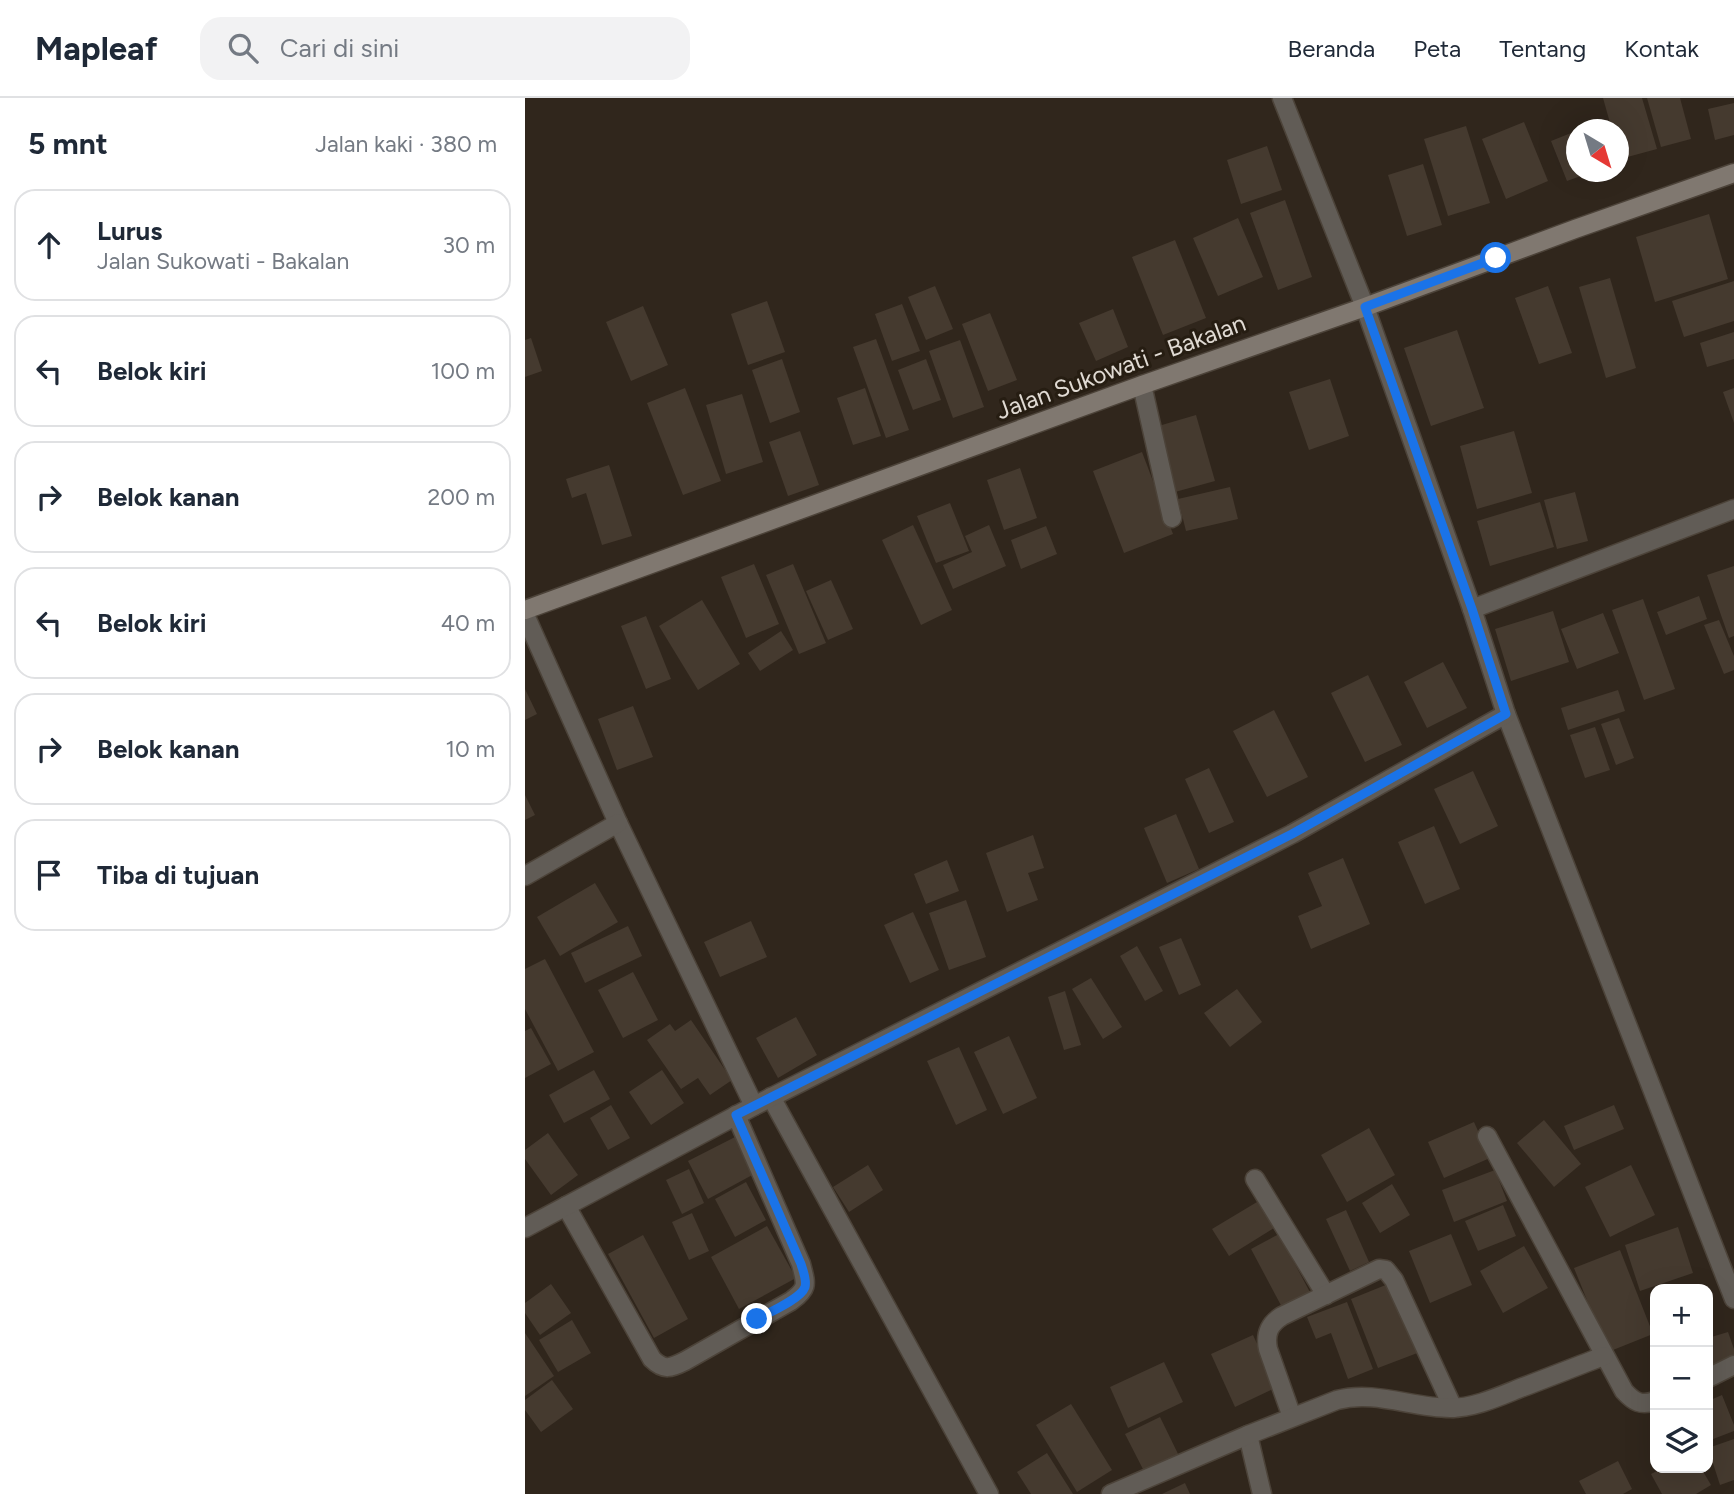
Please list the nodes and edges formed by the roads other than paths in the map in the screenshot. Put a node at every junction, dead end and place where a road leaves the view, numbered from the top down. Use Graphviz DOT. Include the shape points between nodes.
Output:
graph roads {
  1 [pos="1282,98"];
  2 [pos="1734,173"];
  3 [pos="1365,307"];
  4 [pos="1142,385"];
  5 [pos="1734,509"];
  6 [pos="1172,518"];
  7 [pos="1472,609"];
  8 [pos="525,610"];
  9 [pos="525,615"];
  10 [pos="1506,714"];
  11 [pos="618,822"];
  12 [pos="525,876"];
  13 [pos="771,1097"];
  14 [pos="754,1106"];
  15 [pos="736,1115"];
  16 [pos="1487,1136"];
  17 [pos="1255,1179"];
  18 [pos="566,1206"];
  19 [pos="525,1227"];
  20 [pos="1729,1267"];
  21 [pos="1326,1294"];
  22 [pos="1734,1299"];
  23 [pos="1604,1356"];
  24 [pos="1734,1365"];
  25 [pos="1713,1376"];
  26 [pos="1650,1403"];
  27 [pos="1453,1408"];
  28 [pos="1292,1417"];
  29 [pos="1248,1435"];
  30 [pos="989,1494"];
  31 [pos="1111,1494"];
  32 [pos="1262,1494"];
  1 -- 3 [label="street"];
  2 -- 3 [label="street, Jalan Sukowati - Bakalan"];
  3 -- 4 [label="street, Jalan Sukowati - Bakalan"];
  3 -- 7 [label="street"];
  4 -- 6 [label="street"];
  4 -- 8 [label="street, Jalan Sukowati - Bakalan"];
  5 -- 7 [label="street"];
  7 -- 10 [label="street"];
  9 -- 11 [label="street"];
  10 -- 13 [label="street" via="1292,834"];
  10 -- 20 [label="street"];
  11 -- 12 [label="street"];
  11 -- 14 [label="street"];
  13 -- 14 [label="street"];
  13 -- 30 [label="street"];
  14 -- 15 [label="street"];
  15 -- 18 [label="street"];
  15 -- 18 [label="street" via="801,1264 805,1285 790,1301 685,1361 667,1367 652,1359"];
  16 -- 23 [label="street"];
  17 -- 21 [label="street"];
  18 -- 19 [label="street"];
  20 -- 22 [label="street"];
  21 -- 27 [label="street" via="1375,1270 1389,1273"];
  21 -- 28 [label="street" via="1282,1316 1268,1330 1268,1349"];
  23 -- 26 [label="street" via="1630,1398"];
  23 -- 27 [label="street" via="1497,1397"];
  24 -- 25 [label="street"];
  27 -- 28 [label="street" via="1357,1396"];
  28 -- 29 [label="street"];
  29 -- 31 [label="street"];
  29 -- 32 [label="street"];
}
